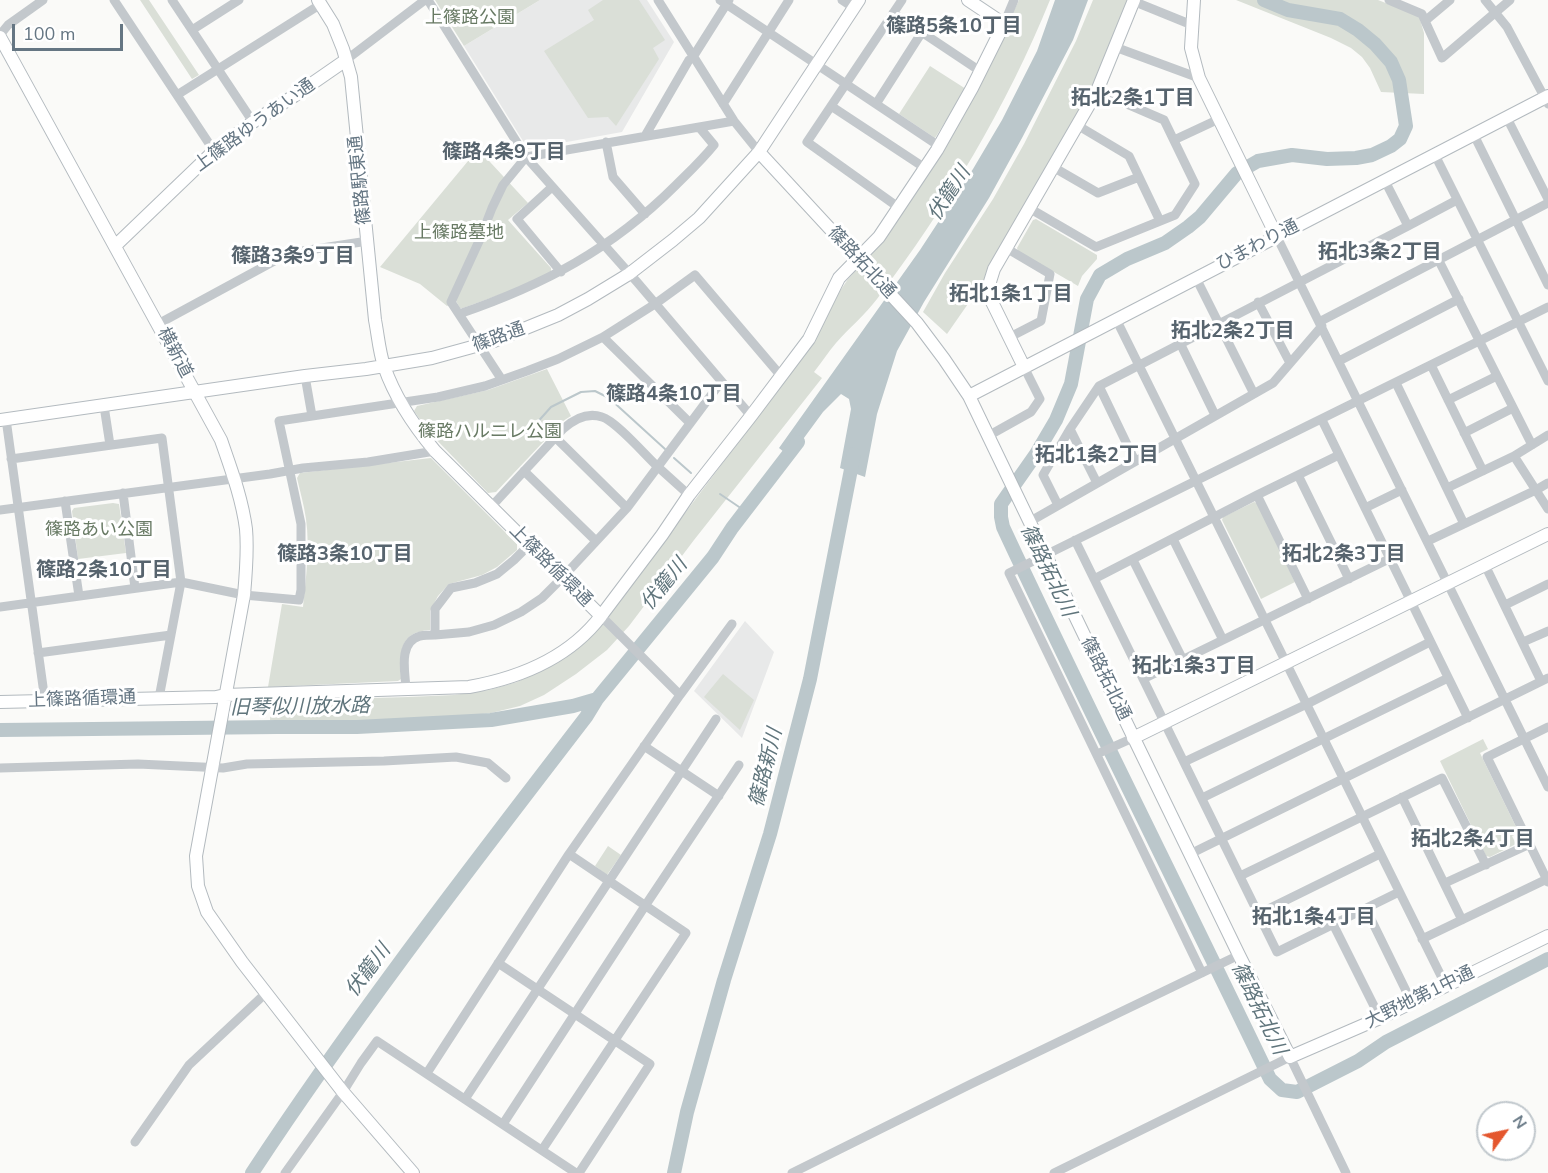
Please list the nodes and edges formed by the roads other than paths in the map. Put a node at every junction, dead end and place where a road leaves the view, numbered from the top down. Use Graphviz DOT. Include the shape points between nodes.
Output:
graph roads {
  1 [pos="43,0"];
  2 [pos="114,0"];
  3 [pos="174,0"];
  4 [pos="238,0"];
  5 [pos="426,0"];
  6 [pos="658,0"];
  7 [pos="789,0"];
  8 [pos="842,0"];
  9 [pos="902,0"];
  10 [pos="968,0"];
  11 [pos="1014,0"];
  12 [pos="1134,0"];
  13 [pos="1194,0"];
  14 [pos="1389,0"];
  15 [pos="1450,0"];
  16 [pos="1485,0"];
  17 [pos="1510,0"];
  18 [pos="725,1"];
  19 [pos="320,2"];
  20 [pos="857,4"];
  21 [pos="1495,12"];
  22 [pos="893,13"];
  23 [pos="1425,21"];
  24 [pos="1004,24"];
  25 [pos="1192,25"];
  26 [pos="192,30"];
  27 [pos="769,32"];
  28 [pos="922,33"];
  29 [pos="0,36"];
  30 [pos="1115,47"];
  31 [pos="693,57"];
  32 [pos="345,60"];
  33 [pos="816,64"];
  34 [pos="218,70"];
  35 [pos="980,71"];
  36 [pos="1199,78"];
  37 [pos="846,84"];
  38 [pos="1096,91"];
  39 [pos="177,96"];
  40 [pos="1547,100"];
  41 [pos="723,104"];
  42 [pos="876,104"];
  43 [pos="831,106"];
  44 [pos="1507,118"];
  45 [pos="1219,119"];
  46 [pos="734,121"];
  47 [pos="253,122"];
  48 [pos="1077,125"];
  49 [pos="699,126"];
  50 [pos="1474,135"];
  51 [pos="645,136"];
  52 [pos="1174,140"];
  53 [pos="606,142"];
  54 [pos="939,146"];
  55 [pos="214,151"];
  56 [pos="759,152"];
  57 [pos="1435,155"];
  58 [pos="526,157"];
  59 [pos="1053,167"];
  60 [pos="925,168"];
  61 [pos="1139,177"];
  62 [pos="1385,181"];
  63 [pos="552,188"];
  64 [pos="1457,200"];
  65 [pos="1548,201"];
  66 [pos="898,207"];
  67 [pos="1029,208"];
  68 [pos="645,214"];
  69 [pos="1515,220"];
  70 [pos="1160,221"];
  71 [pos="1407,226"];
  72 [pos="1277,237"];
  73 [pos="1477,240"];
  74 [pos="368,241"];
  75 [pos="115,246"];
  76 [pos="604,246"];
  77 [pos="1006,248"];
  78 [pos="858,260"];
  79 [pos="1438,260"];
  80 [pos="561,272"];
  81 [pos="629,274"];
  82 [pos="1196,278"];
  83 [pos="1299,282"];
  84 [pos="1548,285"];
  85 [pos="1459,299"];
  86 [pos="1258,302"];
  87 [pos="655,304"];
  88 [pos="1548,307"];
  89 [pos="459,314"];
  90 [pos="1116,319"];
  91 [pos="1518,321"];
  92 [pos="1218,323"];
  93 [pos="158,324"];
  94 [pos="1320,324"];
  95 [pos="603,337"];
  96 [pos="1008,338"];
  97 [pos="1479,341"];
  98 [pos="1180,343"];
  99 [pos="479,346"];
  100 [pos="1339,361"];
  101 [pos="1290,363"];
  102 [pos="1138,364"];
  103 [pos="1431,365"];
  104 [pos="384,366"];
  105 [pos="1024,367"];
  106 [pos="305,376"];
  107 [pos="781,376"];
  108 [pos="1497,376"];
  109 [pos="502,380"];
  110 [pos="1548,381"];
  111 [pos="722,382"];
  112 [pos="1396,382"];
  113 [pos="1099,386"];
  114 [pos="195,392"];
  115 [pos="1254,394"];
  116 [pos="969,396"];
  117 [pos="1448,400"];
  118 [pos="1359,401"];
  119 [pos="400,402"];
  120 [pos="104,406"];
  121 [pos="1513,408"];
  122 [pos="1215,415"];
  123 [pos="312,416"];
  124 [pos="751,417"];
  125 [pos="3,419"];
  126 [pos="1322,420"];
  127 [pos="690,423"];
  128 [pos="1070,429"];
  129 [pos="1464,433"];
  130 [pos="1548,435"];
  131 [pos="988,436"];
  132 [pos="555,437"];
  133 [pos="1175,438"];
  134 [pos="110,445"];
  135 [pos="1532,445"];
  136 [pos="435,451"];
  137 [pos="1339,455"];
  138 [pos="1514,456"];
  139 [pos="11,459"];
  140 [pos="1135,461"];
  141 [pos="658,467"];
  142 [pos="290,471"];
  143 [pos="524,471"];
  144 [pos="1483,471"];
  145 [pos="1298,475"];
  146 [pos="235,479"];
  147 [pos="1196,481"];
  148 [pos="1097,483"];
  149 [pos="1548,483"];
  150 [pos="169,487"];
  151 [pos="1447,488"];
  152 [pos="1402,490"];
  153 [pos="1536,490"];
  154 [pos="123,493"];
  155 [pos="689,495"];
  156 [pos="1257,495"];
  157 [pos="65,501"];
  158 [pos="1058,505"];
  159 [pos="19,507"];
  160 [pos="491,507"];
  161 [pos="627,508"];
  162 [pos="1365,508"];
  163 [pos="1548,509"];
  164 [pos="0,510"];
  165 [pos="1214,517"];
  166 [pos="1029,522"];
  167 [pos="1464,524"];
  168 [pos="1548,534"];
  169 [pos="1173,539"];
  170 [pos="1075,540"];
  171 [pos="596,542"];
  172 [pos="1428,542"];
  173 [pos="529,545"];
  174 [pos="1045,555"];
  175 [pos="1389,559"];
  176 [pos="1133,560"];
  177 [pos="1485,565"];
  178 [pos="562,578"];
  179 [pos="1094,579"];
  180 [pos="1348,579"];
  181 [pos="180,582"];
  182 [pos="1448,583"];
  183 [pos="1548,584"];
  184 [pos="135,588"];
  185 [pos="244,594"];
  186 [pos="79,596"];
  187 [pos="1308,599"];
  188 [pos="1411,602"];
  189 [pos="32,603"];
  190 [pos="1505,605"];
  191 [pos="0,607"];
  192 [pos="601,616"];
  193 [pos="1265,620"];
  194 [pos="732,624"];
  195 [pos="1548,631"];
  196 [pos="171,635"];
  197 [pos="435,635"];
  198 [pos="1223,640"];
  199 [pos="1430,642"];
  200 [pos="1522,642"];
  201 [pos="38,652"];
  202 [pos="1183,660"];
  203 [pos="1286,663"];
  204 [pos="1448,678"];
  205 [pos="1143,679"];
  206 [pos="1545,680"];
  207 [pos="406,688"];
  208 [pos="225,695"];
  209 [pos="680,695"];
  210 [pos="159,698"];
  211 [pos="1505,699"];
  212 [pos="45,701"];
  213 [pos="0,702"];
  214 [pos="1307,705"];
  215 [pos="1468,718"];
  216 [pos="716,720"];
  217 [pos="1164,722"];
  218 [pos="1548,727"];
  219 [pos="1133,738"];
  220 [pos="1524,738"];
  221 [pos="1324,739"];
  222 [pos="644,746"];
  223 [pos="1098,754"];
  224 [pos="213,762"];
  225 [pos="1184,762"];
  226 [pos="739,765"];
  227 [pos="0,768"];
  228 [pos="681,772"];
  229 [pos="506,778"];
  230 [pos="1343,779"];
  231 [pos="1548,787"];
  232 [pos="719,796"];
  233 [pos="1402,796"];
  234 [pos="1202,798"];
  235 [pos="1361,816"];
  236 [pos="1221,839"];
  237 [pos="1530,844"];
  238 [pos="569,854"];
  239 [pos="1190,854"];
  240 [pos="1380,854"];
  241 [pos="1486,865"];
  242 [pos="1240,876"];
  243 [pos="1547,880"];
  244 [pos="609,881"];
  245 [pos="1444,883"];
  246 [pos="1399,892"];
  247 [pos="645,906"];
  248 [pos="1366,909"];
  249 [pos="1258,914"];
  250 [pos="1462,920"];
  251 [pos="1333,924"];
  252 [pos="1548,936"];
  253 [pos="1422,939"];
  254 [pos="1239,955"];
  255 [pos="498,963"];
  256 [pos="1205,971"];
  257 [pos="1446,986"];
  258 [pos="537,989"];
  259 [pos="266,993"];
  260 [pos="1412,1003"];
  261 [pos="574,1015"];
  262 [pos="1380,1018"];
  263 [pos="614,1040"];
  264 [pos="1290,1057"];
  265 [pos="427,1073"];
  266 [pos="341,1090"];
  267 [pos="465,1099"];
  268 [pos="503,1124"];
  269 [pos="135,1142"];
  270 [pos="542,1150"];
  271 [pos="572,1172"];
  272 [pos="285,1173"];
  273 [pos="413,1173"];
  274 [pos="792,1173"];
  275 [pos="1054,1173"];
  276 [pos="1346,1173"];
  1 -- 29 [label="street"];
  2 -- 39 [label="street"];
  3 -- 26 [label="street"];
  4 -- 26 [label="street"];
  5 -- 32 [label="street"];
  5 -- 58 [label="street"];
  6 -- 31 [label="street"];
  7 -- 27 [label="street"];
  8 -- 20 [label="street"];
  9 -- 22 [label="street"];
  10 -- 24 [label="street"];
  11 -- 24 [label="street"];
  12 -- 25 [label="street"];
  12 -- 30 [label="street"];
  13 -- 25 [label="street"];
  14 -- 23 [label="street" via="1422,14"];
  15 -- 23 [label="street"];
  16 -- 21 [label="street"];
  17 -- 21 [label="street"];
  18 -- 27 [label="street"];
  18 -- 31 [label="street"];
  19 -- 32 [label="street, 篠路駅東通" via="333,24"];
  19 -- 34 [label="street"];
  20 -- 33 [label="street, 篠路通"];
  21 -- 23 [label="street" via="1442,58"];
  21 -- 40 [label="street"];
  22 -- 28 [label="street"];
  22 -- 37 [label="street"];
  24 -- 35 [label="street"];
  25 -- 36 [label="street" via="1191,48"];
  26 -- 34 [label="street"];
  27 -- 33 [label="street"];
  27 -- 41 [label="street"];
  28 -- 35 [label="street"];
  28 -- 42 [label="street"];
  29 -- 75 [label="street, 横新道"];
  30 -- 36 [label="street"];
  30 -- 38 [label="street"];
  31 -- 41 [label="street"];
  31 -- 51 [label="street"];
  32 -- 47 [label="street, 上篠路ゆうあい通"];
  32 -- 74 [label="street, 篠路駅東通" via="351,77"];
  33 -- 37 [label="street"];
  33 -- 56 [label="street, 篠路通"];
  34 -- 39 [label="street"];
  34 -- 47 [label="street"];
  35 -- 54 [label="street"];
  36 -- 45 [label="street"];
  37 -- 42 [label="street"];
  37 -- 43 [label="street"];
  38 -- 48 [label="street"];
  38 -- 52 [label="street" via="1164,120"];
  39 -- 55 [label="street"];
  40 -- 44 [label="street, ひまわり通"];
  41 -- 46 [label="street"];
  42 -- 54 [label="street"];
  43 -- 60 [label="street"];
  43 -- 66 [label="street" via="807,142"];
  44 -- 50 [label="street, ひまわり通"];
  44 -- 65 [label="street"];
  45 -- 52 [label="street"];
  45 -- 72 [label="street"];
  46 -- 49 [label="street"];
  46 -- 56 [label="street"];
  47 -- 55 [label="street, 上篠路ゆうあい通"];
  48 -- 59 [label="street"];
  48 -- 61 [label="street" via="1129,156"];
  49 -- 51 [label="street"];
  49 -- 68 [label="street" via="714,145"];
  50 -- 57 [label="street, ひまわり通"];
  50 -- 69 [label="street"];
  51 -- 53 [label="street"];
  52 -- 70 [label="street" via="1196,184 1175,215"];
  53 -- 58 [label="street"];
  53 -- 68 [label="street" via="613,177"];
  54 -- 60 [label="street"];
  55 -- 75 [label="street, 上篠路ゆうあい通"];
  56 -- 78 [label="street, 篠路拓北通"];
  56 -- 81 [label="street, 篠路通" via="699,218"];
  57 -- 62 [label="street, ひまわり通"];
  57 -- 64 [label="street"];
  58 -- 63 [label="street"];
  58 -- 89 [label="street" via="499,193 451,302"];
  59 -- 61 [label="street" via="1098,193"];
  59 -- 67 [label="street"];
  60 -- 66 [label="street"];
  61 -- 70 [label="street"];
  62 -- 71 [label="street"];
  62 -- 72 [label="street, ひまわり通"];
  63 -- 76 [label="street"];
  63 -- 80 [label="street" via="517,219"];
  64 -- 71 [label="street"];
  64 -- 73 [label="street"];
  65 -- 69 [label="street"];
  66 -- 78 [label="street"];
  67 -- 70 [label="street" via="1096,247"];
  67 -- 77 [label="street"];
  68 -- 76 [label="street"];
  69 -- 73 [label="street"];
  69 -- 84 [label="street"];
  71 -- 83 [label="street"];
  72 -- 82 [label="street, ひまわり通"];
  72 -- 83 [label="street"];
  73 -- 79 [label="street"];
  73 -- 91 [label="street"];
  74 -- 93 [label="street" via="289,253"];
  74 -- 104 [label="street, 篠路駅東通" via="375,320"];
  75 -- 93 [label="street, 横新道"];
  76 -- 80 [label="street"];
  76 -- 81 [label="street"];
  77 -- 96 [label="street" via="988,285"];
  77 -- 96 [label="street" via="1050,274 1041,321"];
  78 -- 107 [label="street" via="839,278 809,339"];
  78 -- 116 [label="street, 篠路拓北通" via="930,340"];
  79 -- 85 [label="street"];
  79 -- 94 [label="street"];
  80 -- 89 [label="street"];
  81 -- 87 [label="street"];
  81 -- 99 [label="street, 篠路通" via="558,315"];
  82 -- 90 [label="street, ひまわり通"];
  82 -- 92 [label="street"];
  83 -- 86 [label="street"];
  83 -- 94 [label="street"];
  85 -- 97 [label="street"];
  85 -- 100 [label="street"];
  86 -- 92 [label="street"];
  86 -- 101 [label="street"];
  87 -- 95 [label="street"];
  87 -- 107 [label="street" via="695,275"];
  87 -- 111 [label="street"];
  88 -- 91 [label="street"];
  89 -- 99 [label="street"];
  90 -- 102 [label="street"];
  90 -- 105 [label="street, ひまわり通"];
  91 -- 97 [label="street"];
  91 -- 110 [label="street"];
  92 -- 98 [label="street"];
  92 -- 115 [label="street"];
  93 -- 114 [label="street, 横新道"];
  94 -- 100 [label="street"];
  94 -- 101 [label="street"];
  95 -- 109 [label="street"];
  95 -- 127 [label="street"];
  96 -- 105 [label="street"];
  97 -- 103 [label="street"];
  97 -- 108 [label="street"];
  98 -- 102 [label="street"];
  98 -- 122 [label="street"];
  99 -- 104 [label="street, 篠路通"];
  99 -- 109 [label="street"];
  100 -- 118 [label="street"];
  101 -- 115 [label="street" via="1273,383"];
  102 -- 113 [label="street"];
  102 -- 133 [label="street"];
  103 -- 112 [label="street"];
  103 -- 117 [label="street"];
  104 -- 106 [label="street, 篠路通"];
  104 -- 119 [label="street, 上篠路循環通"];
  105 -- 116 [label="street, ひまわり通"];
  105 -- 131 [label="street" via="1040,399 1031,412"];
  106 -- 114 [label="street, 篠路通"];
  106 -- 123 [label="street"];
  107 -- 124 [label="street"];
  108 -- 117 [label="street"];
  108 -- 121 [label="street"];
  109 -- 119 [label="street" via="438,398"];
  111 -- 124 [label="street"];
  111 -- 127 [label="street"];
  112 -- 118 [label="street"];
  112 -- 151 [label="street"];
  113 -- 128 [label="street"];
  113 -- 140 [label="street"];
  114 -- 120 [label="street, 篠路通"];
  114 -- 146 [label="street, 横新道" via="221,440"];
  115 -- 122 [label="street"];
  116 -- 131 [label="street, 篠路拓北通"];
  117 -- 129 [label="street"];
  118 -- 126 [label="street"];
  118 -- 152 [label="street"];
  119 -- 123 [label="street"];
  119 -- 136 [label="street, 上篠路循環通"];
  120 -- 125 [label="street, 篠路通"];
  120 -- 134 [label="street"];
  121 -- 129 [label="street"];
  121 -- 135 [label="street"];
  122 -- 133 [label="street"];
  123 -- 142 [label="street" via="279,422"];
  124 -- 155 [label="street"];
  125 -- 139 [label="street"];
  126 -- 137 [label="street"];
  126 -- 147 [label="street"];
  127 -- 141 [label="street"];
  128 -- 148 [label="street"];
  128 -- 158 [label="street" via="1043,475"];
  129 -- 144 [label="street"];
  130 -- 135 [label="street"];
  131 -- 166 [label="street, 篠路拓北通"];
  132 -- 141 [label="street" via="581,417 602,417"];
  132 -- 143 [label="street"];
  132 -- 161 [label="street"];
  133 -- 140 [label="street"];
  133 -- 147 [label="street"];
  134 -- 139 [label="street"];
  134 -- 150 [label="street" via="162,438"];
  135 -- 138 [label="street"];
  136 -- 142 [label="street"];
  136 -- 160 [label="street, 上篠路循環通"];
  137 -- 145 [label="street"];
  137 -- 162 [label="street"];
  138 -- 144 [label="street"];
  138 -- 153 [label="street"];
  139 -- 159 [label="street"];
  140 -- 148 [label="street"];
  141 -- 155 [label="street"];
  141 -- 161 [label="street"];
  142 -- 146 [label="street"];
  142 -- 185 [label="street" via="302,524 299,600"];
  143 -- 160 [label="street"];
  143 -- 171 [label="street"];
  144 -- 151 [label="street"];
  145 -- 156 [label="street"];
  145 -- 180 [label="street"];
  146 -- 150 [label="street"];
  146 -- 185 [label="street, 横新道" via="246,530"];
  147 -- 165 [label="street"];
  147 -- 170 [label="street"];
  148 -- 158 [label="street"];
  149 -- 153 [label="street"];
  150 -- 154 [label="street"];
  150 -- 181 [label="street"];
  151 -- 167 [label="street"];
  152 -- 162 [label="street"];
  152 -- 172 [label="street"];
  153 -- 163 [label="street"];
  153 -- 167 [label="street"];
  154 -- 157 [label="street"];
  154 -- 184 [label="street"];
  155 -- 192 [label="street"];
  156 -- 165 [label="street"];
  156 -- 187 [label="street"];
  157 -- 159 [label="street"];
  157 -- 186 [label="street"];
  158 -- 166 [label="street"];
  159 -- 164 [label="street"];
  159 -- 189 [label="street"];
  160 -- 173 [label="street, 上篠路循環通"];
  161 -- 171 [label="street"];
  162 -- 175 [label="street"];
  165 -- 169 [label="street"];
  165 -- 193 [label="street"];
  166 -- 174 [label="street, 篠路拓北通"];
  167 -- 172 [label="street"];
  168 -- 177 [label="street"];
  169 -- 176 [label="street"];
  169 -- 198 [label="street"];
  170 -- 174 [label="street"];
  170 -- 179 [label="street"];
  171 -- 178 [label="street"];
  172 -- 182 [label="street"];
  173 -- 178 [label="street, 上篠路循環通"];
  173 -- 197 [label="street" via="496,574 451,588 435,609"];
  174 -- 219 [label="street, 篠路拓北通"];
  174 -- 223 [label="street" via="1009,573"];
  175 -- 180 [label="street"];
  175 -- 188 [label="street"];
  176 -- 179 [label="street"];
  176 -- 202 [label="street"];
  177 -- 182 [label="street"];
  177 -- 190 [label="street"];
  178 -- 192 [label="street, 上篠路循環通"];
  178 -- 197 [label="street" via="542,598 494,625"];
  179 -- 205 [label="street"];
  180 -- 187 [label="street"];
  181 -- 184 [label="street"];
  181 -- 185 [label="street"];
  181 -- 196 [label="street"];
  182 -- 188 [label="street"];
  182 -- 211 [label="street"];
  183 -- 190 [label="street"];
  184 -- 186 [label="street"];
  185 -- 208 [label="street, 横新道"];
  186 -- 189 [label="street"];
  187 -- 193 [label="street"];
  188 -- 199 [label="street"];
  188 -- 203 [label="street"];
  189 -- 191 [label="street"];
  189 -- 201 [label="street"];
  190 -- 200 [label="street"];
  192 -- 207 [label="street, 上篠路循環通" via="552,659 523,674 469,687"];
  192 -- 209 [label="street"];
  193 -- 198 [label="street"];
  193 -- 203 [label="street"];
  194 -- 209 [label="street"];
  195 -- 200 [label="street"];
  196 -- 201 [label="street"];
  196 -- 210 [label="street"];
  197 -- 207 [label="street" via="417,636 405,650"];
  198 -- 202 [label="street"];
  199 -- 204 [label="street"];
  199 -- 214 [label="street"];
  200 -- 206 [label="street"];
  201 -- 212 [label="street"];
  202 -- 205 [label="street"];
  203 -- 214 [label="street"];
  203 -- 217 [label="street"];
  204 -- 215 [label="street"];
  204 -- 221 [label="street"];
  205 -- 217 [label="street"];
  206 -- 211 [label="street"];
  207 -- 208 [label="street, 上篠路循環通"];
  208 -- 210 [label="street, 上篠路循環通"];
  208 -- 224 [label="street, 横新道"];
  209 -- 222 [label="street"];
  210 -- 212 [label="street, 上篠路循環通"];
  211 -- 215 [label="street"];
  211 -- 220 [label="street"];
  212 -- 213 [label="street, 上篠路循環通"];
  214 -- 221 [label="street"];
  214 -- 225 [label="street"];
  215 -- 230 [label="street"];
  216 -- 228 [label="street"];
  217 -- 219 [label="street"];
  217 -- 225 [label="street"];
  218 -- 220 [label="street"];
  219 -- 223 [label="street"];
  219 -- 239 [label="street, 篠路拓北通"];
  220 -- 231 [label="street"];
  220 -- 237 [label="street" via="1487,757"];
  221 -- 230 [label="street"];
  221 -- 234 [label="street"];
  222 -- 228 [label="street"];
  222 -- 238 [label="street"];
  223 -- 256 [label="street"];
  224 -- 227 [label="street"];
  224 -- 229 [label="street" via="223,768 456,757 488,763"];
  224 -- 259 [label="street, 横新道" via="196,856 198,886 207,912"];
  225 -- 234 [label="street"];
  226 -- 232 [label="street"];
  228 -- 232 [label="street"];
  228 -- 244 [label="street"];
  230 -- 235 [label="street"];
  230 -- 236 [label="street"];
  232 -- 247 [label="street"];
  233 -- 235 [label="street"];
  233 -- 241 [label="street" via="1442,777"];
  233 -- 245 [label="street"];
  234 -- 236 [label="street"];
  235 -- 240 [label="street"];
  235 -- 242 [label="street"];
  236 -- 239 [label="street"];
  236 -- 242 [label="street"];
  237 -- 241 [label="street"];
  237 -- 243 [label="street"];
  238 -- 244 [label="street"];
  238 -- 255 [label="street"];
  239 -- 254 [label="street, 篠路拓北通"];
  240 -- 246 [label="street"];
  240 -- 249 [label="street"];
  241 -- 245 [label="street"];
  242 -- 249 [label="street"];
  243 -- 250 [label="street"];
  244 -- 247 [label="street"];
  244 -- 258 [label="street"];
  245 -- 250 [label="street"];
  246 -- 248 [label="street"];
  246 -- 253 [label="street"];
  247 -- 261 [label="street"];
  247 -- 263 [label="street" via="686,933"];
  248 -- 251 [label="street"];
  248 -- 260 [label="street"];
  249 -- 251 [label="street" via="1277,952"];
  250 -- 253 [label="street"];
  251 -- 262 [label="street"];
  252 -- 257 [label="street, 大野地第1中通"];
  253 -- 257 [label="street"];
  254 -- 256 [label="street"];
  254 -- 264 [label="street, 篠路拓北通"];
  255 -- 258 [label="street"];
  255 -- 265 [label="street"];
  256 -- 274 [label="street"];
  257 -- 260 [label="street, 大野地第1中通"];
  258 -- 261 [label="street"];
  258 -- 267 [label="street"];
  259 -- 266 [label="street, 横新道"];
  259 -- 269 [label="street" via="189,1065"];
  260 -- 262 [label="street, 大野地第1中通"];
  261 -- 263 [label="street"];
  261 -- 268 [label="street"];
  262 -- 264 [label="street, 大野地第1中通"];
  263 -- 270 [label="street"];
  263 -- 271 [label="street" via="650,1064"];
  264 -- 275 [label="street"];
  264 -- 276 [label="street"];
  265 -- 266 [label="street" via="377,1041"];
  265 -- 267 [label="street"];
  266 -- 272 [label="street"];
  266 -- 273 [label="street, 横新道"];
  267 -- 268 [label="street"];
  268 -- 270 [label="street"];
  270 -- 271 [label="street"];
}
